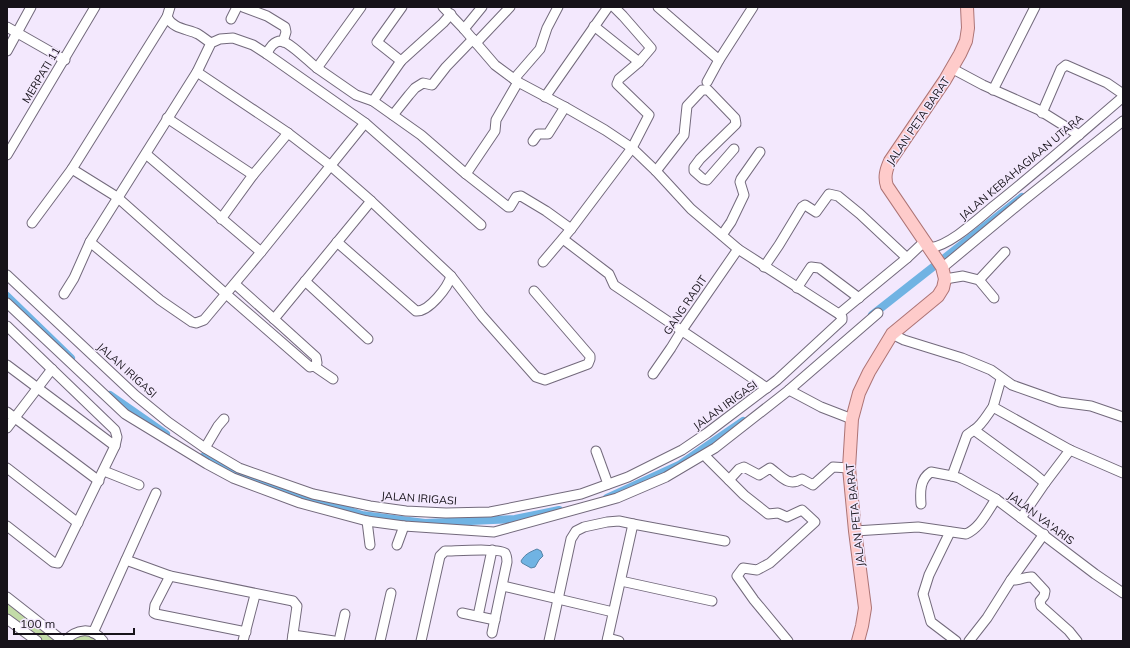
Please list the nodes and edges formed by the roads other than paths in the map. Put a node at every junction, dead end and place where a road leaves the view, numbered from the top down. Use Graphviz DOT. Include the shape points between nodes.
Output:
graph roads {
  1 [pos="31,7"];
  2 [pos="95,7"];
  3 [pos="170,7"];
  4 [pos="237,7"];
  5 [pos="243,7"];
  6 [pos="360,7"];
  7 [pos="402,7"];
  8 [pos="443,7"];
  9 [pos="482,7"];
  10 [pos="510,7"];
  11 [pos="558,7"];
  12 [pos="608,7"];
  13 [pos="614,7"];
  14 [pos="658,7"];
  15 [pos="753,7"];
  16 [pos="967,7"];
  17 [pos="1035,7"];
  18 [pos="451,14"];
  19 [pos="167,17"];
  20 [pos="231,19"];
  21 [pos="594,26"];
  22 [pos="7,27"];
  23 [pos="464,29"];
  24 [pos="17,33"];
  25 [pos="474,41"];
  26 [pos="209,42"];
  27 [pos="283,42"];
  28 [pos="7,51"];
  29 [pos="267,54"];
  30 [pos="65,60"];
  31 [pos="719,60"];
  32 [pos="401,61"];
  33 [pos="639,62"];
  34 [pos="317,68"];
  35 [pos="953,69"];
  36 [pos="197,72"];
  37 [pos="516,81"];
  38 [pos="707,82"];
  39 [pos="993,90"];
  40 [pos="1123,95"];
  41 [pos="545,97"];
  42 [pos="373,101"];
  43 [pos="565,107"];
  44 [pos="1042,113"];
  45 [pos="393,115"];
  46 [pos="167,118"];
  47 [pos="1123,121"];
  48 [pos="366,123"];
  49 [pos="288,133"];
  50 [pos="1079,135"];
  51 [pos="533,141"];
  52 [pos="632,148"];
  53 [pos="734,149"];
  54 [pos="760,152"];
  55 [pos="146,154"];
  56 [pos="7,155"];
  57 [pos="331,166"];
  58 [pos="72,169"];
  59 [pos="656,171"];
  60 [pos="466,174"];
  61 [pos="253,176"];
  62 [pos="1017,189"];
  63 [pos="117,197"];
  64 [pos="1024,199"];
  65 [pos="371,201"];
  66 [pos="221,219"];
  67 [pos="32,223"];
  68 [pos="481,225"];
  69 [pos="571,229"];
  70 [pos="722,235"];
  71 [pos="563,239"];
  72 [pos="90,242"];
  73 [pos="337,242"];
  74 [pos="929,246"];
  75 [pos="738,249"];
  76 [pos="261,252"];
  77 [pos="1005,252"];
  78 [pos="907,258"];
  79 [pos="543,262"];
  80 [pos="764,267"];
  81 [pos="943,271"];
  82 [pos="7,275"];
  83 [pos="451,276"];
  84 [pos="979,280"];
  85 [pos="305,281"];
  86 [pos="235,284"];
  87 [pos="797,288"];
  88 [pos="534,291"];
  89 [pos="64,294"];
  90 [pos="226,294"];
  91 [pos="859,298"];
  92 [pos="994,298"];
  93 [pos="7,303"];
  94 [pos="878,313"];
  95 [pos="839,314"];
  96 [pos="274,319"];
  97 [pos="7,326"];
  98 [pos="682,330"];
  99 [pos="892,334"];
  100 [pos="368,339"];
  101 [pos="7,365"];
  102 [pos="314,366"];
  103 [pos="52,369"];
  104 [pos="653,374"];
  105 [pos="1001,378"];
  106 [pos="333,379"];
  107 [pos="37,387"];
  108 [pos="767,388"];
  109 [pos="789,390"];
  110 [pos="993,407"];
  111 [pos="7,412"];
  112 [pos="15,417"];
  113 [pos="1123,417"];
  114 [pos="852,419"];
  115 [pos="222,423"];
  116 [pos="7,428"];
  117 [pos="974,430"];
  118 [pos="115,446"];
  119 [pos="205,448"];
  120 [pos="1070,450"];
  121 [pos="596,451"];
  122 [pos="706,454"];
  123 [pos="7,468"];
  124 [pos="849,468"];
  125 [pos="104,471"];
  126 [pos="1123,473"];
  127 [pos="952,476"];
  128 [pos="250,478"];
  129 [pos="729,480"];
  130 [pos="99,481"];
  131 [pos="1045,483"];
  132 [pos="608,484"];
  133 [pos="139,485"];
  134 [pos="156,493"];
  135 [pos="996,500"];
  136 [pos="921,504"];
  137 [pos="1021,518"];
  138 [pos="367,521"];
  139 [pos="78,523"];
  140 [pos="633,524"];
  141 [pos="7,526"];
  142 [pos="404,526"];
  143 [pos="855,532"];
  144 [pos="950,532"];
  145 [pos="1044,534"];
  146 [pos="725,541"];
  147 [pos="370,545"];
  148 [pos="397,545"];
  149 [pos="492,550"];
  150 [pos="126,560"];
  151 [pos="170,576"];
  152 [pos="1011,580"];
  153 [pos="621,581"];
  154 [pos="503,586"];
  155 [pos="1122,589"];
  156 [pos="391,593"];
  157 [pos="256,595"];
  158 [pos="7,597"];
  159 [pos="558,599"];
  160 [pos="712,601"];
  161 [pos="613,612"];
  162 [pos="462,613"];
  163 [pos="345,614"];
  164 [pos="478,616"];
  165 [pos="7,619"];
  166 [pos="495,620"];
  167 [pos="93,632"];
  168 [pos="492,633"];
  169 [pos="245,636"];
  170 [pos="292,638"];
  171 [pos="608,640"];
  172 [pos="37,641"];
  173 [pos="64,641"];
  174 [pos="103,641"];
  175 [pos="334,641"];
  176 [pos="339,641"];
  177 [pos="380,641"];
  178 [pos="421,641"];
  179 [pos="549,641"];
  180 [pos="619,641"];
  181 [pos="788,641"];
  182 [pos="858,641"];
  183 [pos="956,641"];
  184 [pos="969,641"];
  185 [pos="1076,641"];
  1 -- 24 [label="street"];
  2 -- 30 [label="street, MERPATI 11"];
  3 -- 19 [label="street"];
  4 -- 20 [label="street"];
  5 -- 27 [label="street" via="285,27"];
  6 -- 34 [label="street"];
  7 -- 32 [label="street" via="377,42"];
  8 -- 18 [label="street"];
  9 -- 23 [label="street"];
  10 -- 25 [label="street"];
  11 -- 37 [label="street" via="540,49"];
  12 -- 21 [label="street"];
  13 -- 33 [label="street" via="651,48"];
  14 -- 31 [label="street"];
  15 -- 31 [label="street"];
  16 -- 35 [label="main road, JALAN PETA BARAT" via="966,41"];
  17 -- 39 [label="street"];
  18 -- 23 [label="street"];
  18 -- 32 [label="street"];
  19 -- 26 [label="street" via="172,24 195,32"];
  19 -- 58 [label="street"];
  21 -- 33 [label="street"];
  21 -- 41 [label="street"];
  22 -- 24 [label="street"];
  23 -- 25 [label="street"];
  24 -- 28 [label="street"];
  24 -- 30 [label="street"];
  25 -- 37 [label="street" via="495,65"];
  25 -- 45 [label="street" via="446,67 433,84 430,86 423,83 415,88"];
  26 -- 29 [label="street" via="233,38"];
  26 -- 36 [label="street"];
  27 -- 29 [label="street" via="276,42"];
  27 -- 34 [label="street"];
  29 -- 48 [label="street"];
  30 -- 56 [label="street, MERPATI 11"];
  31 -- 38 [label="street"];
  32 -- 42 [label="street"];
  33 -- 52 [label="street" via="618,79 616,84 649,115"];
  34 -- 42 [label="street" via="356,96"];
  35 -- 39 [label="street"];
  35 -- 74 [label="main road, JALAN PETA BARAT" via="890,161 885,178 887,186"];
  36 -- 46 [label="street"];
  36 -- 49 [label="street"];
  37 -- 41 [label="street"];
  37 -- 60 [label="street" via="496,120 495,131"];
  39 -- 44 [label="street"];
  40 -- 44 [label="street" via="1107,83 1066,64 1061,69"];
  40 -- 50 [label="street, JALAN KEBAHAGIAAN UTARA"];
  41 -- 43 [label="street"];
  42 -- 45 [label="street"];
  43 -- 51 [label="street" via="548,134 538,134"];
  43 -- 52 [label="street"];
  44 -- 50 [label="street"];
  45 -- 60 [label="street" via="421,135"];
  46 -- 55 [label="street"];
  46 -- 61 [label="street"];
  47 -- 64 [label="street"];
  48 -- 57 [label="street"];
  48 -- 68 [label="street"];
  49 -- 57 [label="street"];
  49 -- 61 [label="street"];
  50 -- 62 [label="street, JALAN KEBAHAGIAAN UTARA"];
  52 -- 59 [label="street"];
  52 -- 69 [label="street"];
  53 -- 59 [label="street" via="707,180 694,171 700,159 736,124 735,118 708,90 702,90 687,106 684,135"];
  54 -- 70 [label="street" via="741,179 744,195"];
  55 -- 63 [label="street"];
  55 -- 66 [label="street"];
  57 -- 65 [label="street"];
  57 -- 76 [label="street"];
  58 -- 63 [label="street"];
  58 -- 67 [label="street"];
  59 -- 70 [label="street" via="691,209"];
  60 -- 69 [label="street" via="508,207 516,197 521,196"];
  61 -- 66 [label="street"];
  62 -- 64 [label="street"];
  62 -- 74 [label="street, JALAN KEBAHAGIAAN UTARA" via="941,245"];
  63 -- 72 [label="street"];
  63 -- 90 [label="street"];
  64 -- 81 [label="street"];
  65 -- 73 [label="street"];
  65 -- 83 [label="street"];
  66 -- 76 [label="street"];
  69 -- 71 [label="street"];
  70 -- 75 [label="street"];
  71 -- 79 [label="street"];
  71 -- 98 [label="street" via="609,274 614,285"];
  72 -- 89 [label="street"];
  72 -- 90 [label="street" via="160,300 192,322 204,320"];
  73 -- 83 [label="street" via="416,311 425,310 449,283"];
  73 -- 85 [label="street"];
  74 -- 78 [label="street, JALAN KEBAHAGIAAN UTARA"];
  74 -- 81 [label="main road, JALAN PETA BARAT"];
  75 -- 80 [label="street"];
  75 -- 98 [label="street, GANG RADIT"];
  76 -- 86 [label="street"];
  77 -- 84 [label="street"];
  78 -- 80 [label="street" via="860,214 838,196 829,194 816,212 805,205 802,207"];
  78 -- 91 [label="street, JALAN KEBAHAGIAAN UTARA"];
  80 -- 87 [label="street"];
  81 -- 84 [label="street"];
  81 -- 99 [label="main road, JALAN PETA BARAT" via="943,288 938,296"];
  82 -- 119 [label="street, JALAN IRIGASI" via="136,395 174,427"];
  83 -- 88 [label="street" via="482,316 536,377 545,380 588,364 590,356"];
  84 -- 92 [label="street"];
  85 -- 96 [label="street"];
  85 -- 100 [label="street"];
  86 -- 90 [label="street"];
  86 -- 96 [label="street"];
  87 -- 91 [label="street" via="811,267 819,268"];
  87 -- 95 [label="street"];
  90 -- 102 [label="street" via="310,367"];
  91 -- 95 [label="street, JALAN KEBAHAGIAAN UTARA"];
  93 -- 128 [label="street" via="125,414 207,464"];
  94 -- 109 [label="street"];
  95 -- 108 [label="street, JALAN IRIGASI" via="842,320"];
  96 -- 102 [label="street" via="316,358 317,363"];
  97 -- 103 [label="street"];
  98 -- 104 [label="street, GANG RADIT"];
  98 -- 108 [label="street"];
  99 -- 105 [label="street" via="992,370"];
  99 -- 114 [label="main road, JALAN PETA BARAT" via="859,393"];
  101 -- 107 [label="street"];
  102 -- 106 [label="street"];
  103 -- 107 [label="street"];
  103 -- 118 [label="street" via="115,430"];
  105 -- 110 [label="street"];
  105 -- 113 [label="street" via="1012,385 1060,402 1091,406"];
  107 -- 112 [label="street"];
  107 -- 118 [label="street"];
  108 -- 132 [label="street, JALAN IRIGASI" via="682,450"];
  109 -- 114 [label="street" via="821,407"];
  109 -- 122 [label="street"];
  110 -- 117 [label="street"];
  110 -- 120 [label="street"];
  111 -- 112 [label="street"];
  112 -- 116 [label="street"];
  112 -- 130 [label="street"];
  114 -- 124 [label="main road, JALAN PETA BARAT"];
  115 -- 119 [label="street"];
  117 -- 127 [label="street" via="967,434"];
  117 -- 131 [label="street"];
  118 -- 125 [label="street"];
  119 -- 128 [label="street, JALAN IRIGASI" via="239,468"];
  120 -- 126 [label="street"];
  120 -- 131 [label="street"];
  121 -- 132 [label="street"];
  122 -- 129 [label="street"];
  122 -- 142 [label="street" via="666,477 617,498 494,532"];
  123 -- 139 [label="street"];
  124 -- 129 [label="street" via="833,467 813,485 802,479 795,483 789,482 770,468 758,475 744,467"];
  124 -- 143 [label="main road, JALAN PETA BARAT"];
  125 -- 130 [label="street"];
  125 -- 133 [label="street"];
  127 -- 135 [label="street"];
  127 -- 136 [label="street" via="932,472 926,476 920,489"];
  128 -- 132 [label="street, JALAN IRIGASI" via="370,506 446,513 490,512 581,494"];
  128 -- 138 [label="street" via="300,504"];
  129 -- 181 [label="street" via="768,514 778,513 787,517 802,510 815,522 770,563 757,570 743,568 737,576"];
  130 -- 139 [label="street"];
  131 -- 137 [label="street"];
  134 -- 150 [label="street"];
  135 -- 137 [label="street, JALAN VA'ARIS"];
  135 -- 144 [label="street, JALAN VA'ARIS" via="973,531 966,534"];
  137 -- 145 [label="street, JALAN VA'ARIS"];
  138 -- 142 [label="street"];
  138 -- 147 [label="street"];
  139 -- 141 [label="street" via="56,563"];
  140 -- 146 [label="street"];
  140 -- 153 [label="street"];
  140 -- 159 [label="street" via="606,522 576,531 571,539"];
  142 -- 148 [label="street"];
  143 -- 144 [label="street, JALAN VA'ARIS" via="918,526"];
  143 -- 182 [label="main road, JALAN PETA BARAT" via="865,608"];
  144 -- 183 [label="street" via="929,575 923,594 931,622"];
  145 -- 152 [label="street"];
  145 -- 155 [label="street, JALAN VA'ARIS"];
  149 -- 154 [label="street" via="505,553 507,558"];
  149 -- 164 [label="street"];
  149 -- 178 [label="street" via="445,551 440,556"];
  150 -- 151 [label="street"];
  150 -- 167 [label="street"];
  151 -- 157 [label="street"];
  151 -- 169 [label="street" via="155,605 154,613"];
  152 -- 184 [label="street"];
  152 -- 185 [label="street" via="1032,577 1045,592 1040,601 1041,606 1069,631"];
  153 -- 160 [label="street"];
  153 -- 161 [label="street"];
  154 -- 159 [label="street"];
  154 -- 166 [label="street"];
  156 -- 177 [label="street"];
  157 -- 169 [label="street"];
  157 -- 170 [label="street" via="296,603"];
  158 -- 173 [label="street"];
  159 -- 161 [label="street"];
  159 -- 179 [label="street"];
  161 -- 171 [label="street"];
  162 -- 164 [label="street"];
  163 -- 176 [label="street"];
  164 -- 166 [label="street"];
  165 -- 172 [label="street"];
  166 -- 168 [label="street"];
  167 -- 173 [label="street" via="77,632"];
  167 -- 174 [label="street"];
  170 -- 175 [label="street"];
  171 -- 180 [label="street"];
}
